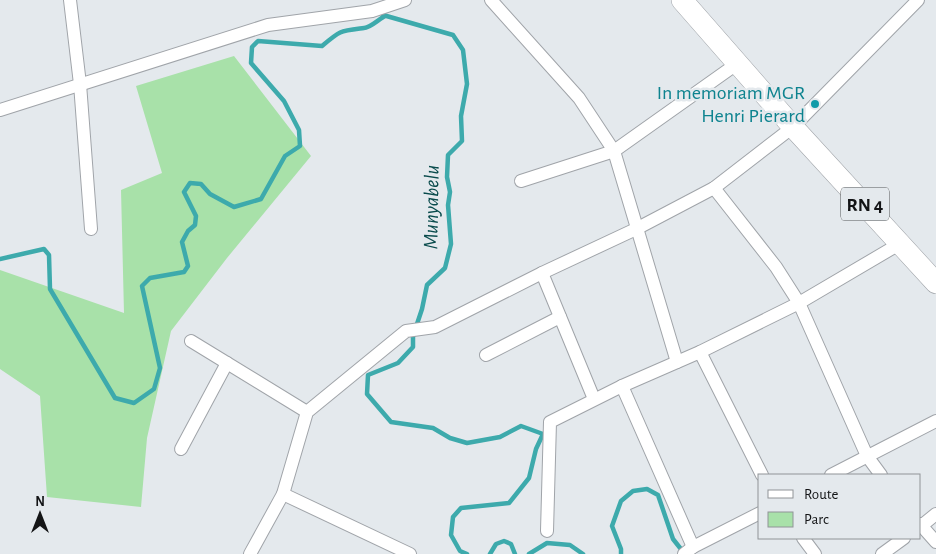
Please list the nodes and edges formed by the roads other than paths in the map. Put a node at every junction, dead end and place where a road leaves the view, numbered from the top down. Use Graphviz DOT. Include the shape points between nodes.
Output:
graph roads {
  1 [pos="70,0"];
  2 [pos="405,0"];
  3 [pos="492,0"];
  4 [pos="682,0"];
  5 [pos="918,0"];
  6 [pos="738,63"];
  7 [pos="80,84"];
  8 [pos="0,110"];
  9 [pos="793,127"];
  10 [pos="614,151"];
  11 [pos="521,181"];
  12 [pos="714,188"];
  13 [pos="91,229"];
  14 [pos="636,229"];
  15 [pos="901,243"];
  16 [pos="542,273"];
  17 [pos="936,282"];
  18 [pos="799,303"];
  19 [pos="560,317"];
  20 [pos="191,340"];
  21 [pos="700,352"];
  22 [pos="486,355"];
  23 [pos="677,362"];
  24 [pos="227,363"];
  25 [pos="622,386"];
  26 [pos="594,400"];
  27 [pos="307,412"];
  28 [pos="936,421"];
  29 [pos="181,448"];
  30 [pos="867,456"];
  31 [pos="761,474"];
  32 [pos="833,474"];
  33 [pos="880,474"];
  34 [pos="283,494"];
  35 [pos="758,514"];
  36 [pos="936,514"];
  37 [pos="921,525"];
  38 [pos="921,527"];
  39 [pos="547,531"];
  40 [pos="804,539"];
  41 [pos="903,539"];
  42 [pos="936,542"];
  43 [pos="689,550"];
  44 [pos="250,554"];
  45 [pos="410,554"];
  46 [pos="816,554"];
  47 [pos="882,554"];
  1 -- 7 [label="street"];
  2 -- 7 [label="street" via="378,10 268,25"];
  3 -- 10 [label="street" via="579,98"];
  4 -- 6 [label="highway, RN 4"];
  5 -- 9 [label="street"];
  6 -- 9 [label="highway, RN 4"];
  6 -- 10 [label="street"];
  7 -- 8 [label="street"];
  7 -- 13 [label="street"];
  9 -- 12 [label="street"];
  9 -- 15 [label="highway, RN 4"];
  10 -- 11 [label="street"];
  10 -- 14 [label="street"];
  12 -- 14 [label="street"];
  12 -- 18 [label="street" via="776,267"];
  14 -- 16 [label="street"];
  14 -- 23 [label="street"];
  15 -- 17 [label="highway, RN 4"];
  15 -- 18 [label="street"];
  16 -- 19 [label="street"];
  16 -- 27 [label="street" via="435,327 406,331"];
  18 -- 21 [label="street"];
  18 -- 30 [label="street"];
  19 -- 22 [label="street"];
  19 -- 26 [label="street"];
  20 -- 24 [label="street"];
  21 -- 23 [label="street"];
  21 -- 31 [label="street"];
  23 -- 25 [label="street"];
  24 -- 27 [label="street"];
  24 -- 29 [label="street"];
  25 -- 26 [label="street"];
  25 -- 43 [label="street"];
  26 -- 39 [label="street" via="550,422"];
  27 -- 34 [label="street"];
  28 -- 30 [label="street"];
  30 -- 32 [label="street"];
  30 -- 33 [label="street"];
  34 -- 44 [label="street"];
  34 -- 45 [label="street"];
  35 -- 43 [label="street"];
  36 -- 37 [label="street"];
  38 -- 42 [label="street"];
  40 -- 46 [label="street"];
  41 -- 47 [label="street"];
}
